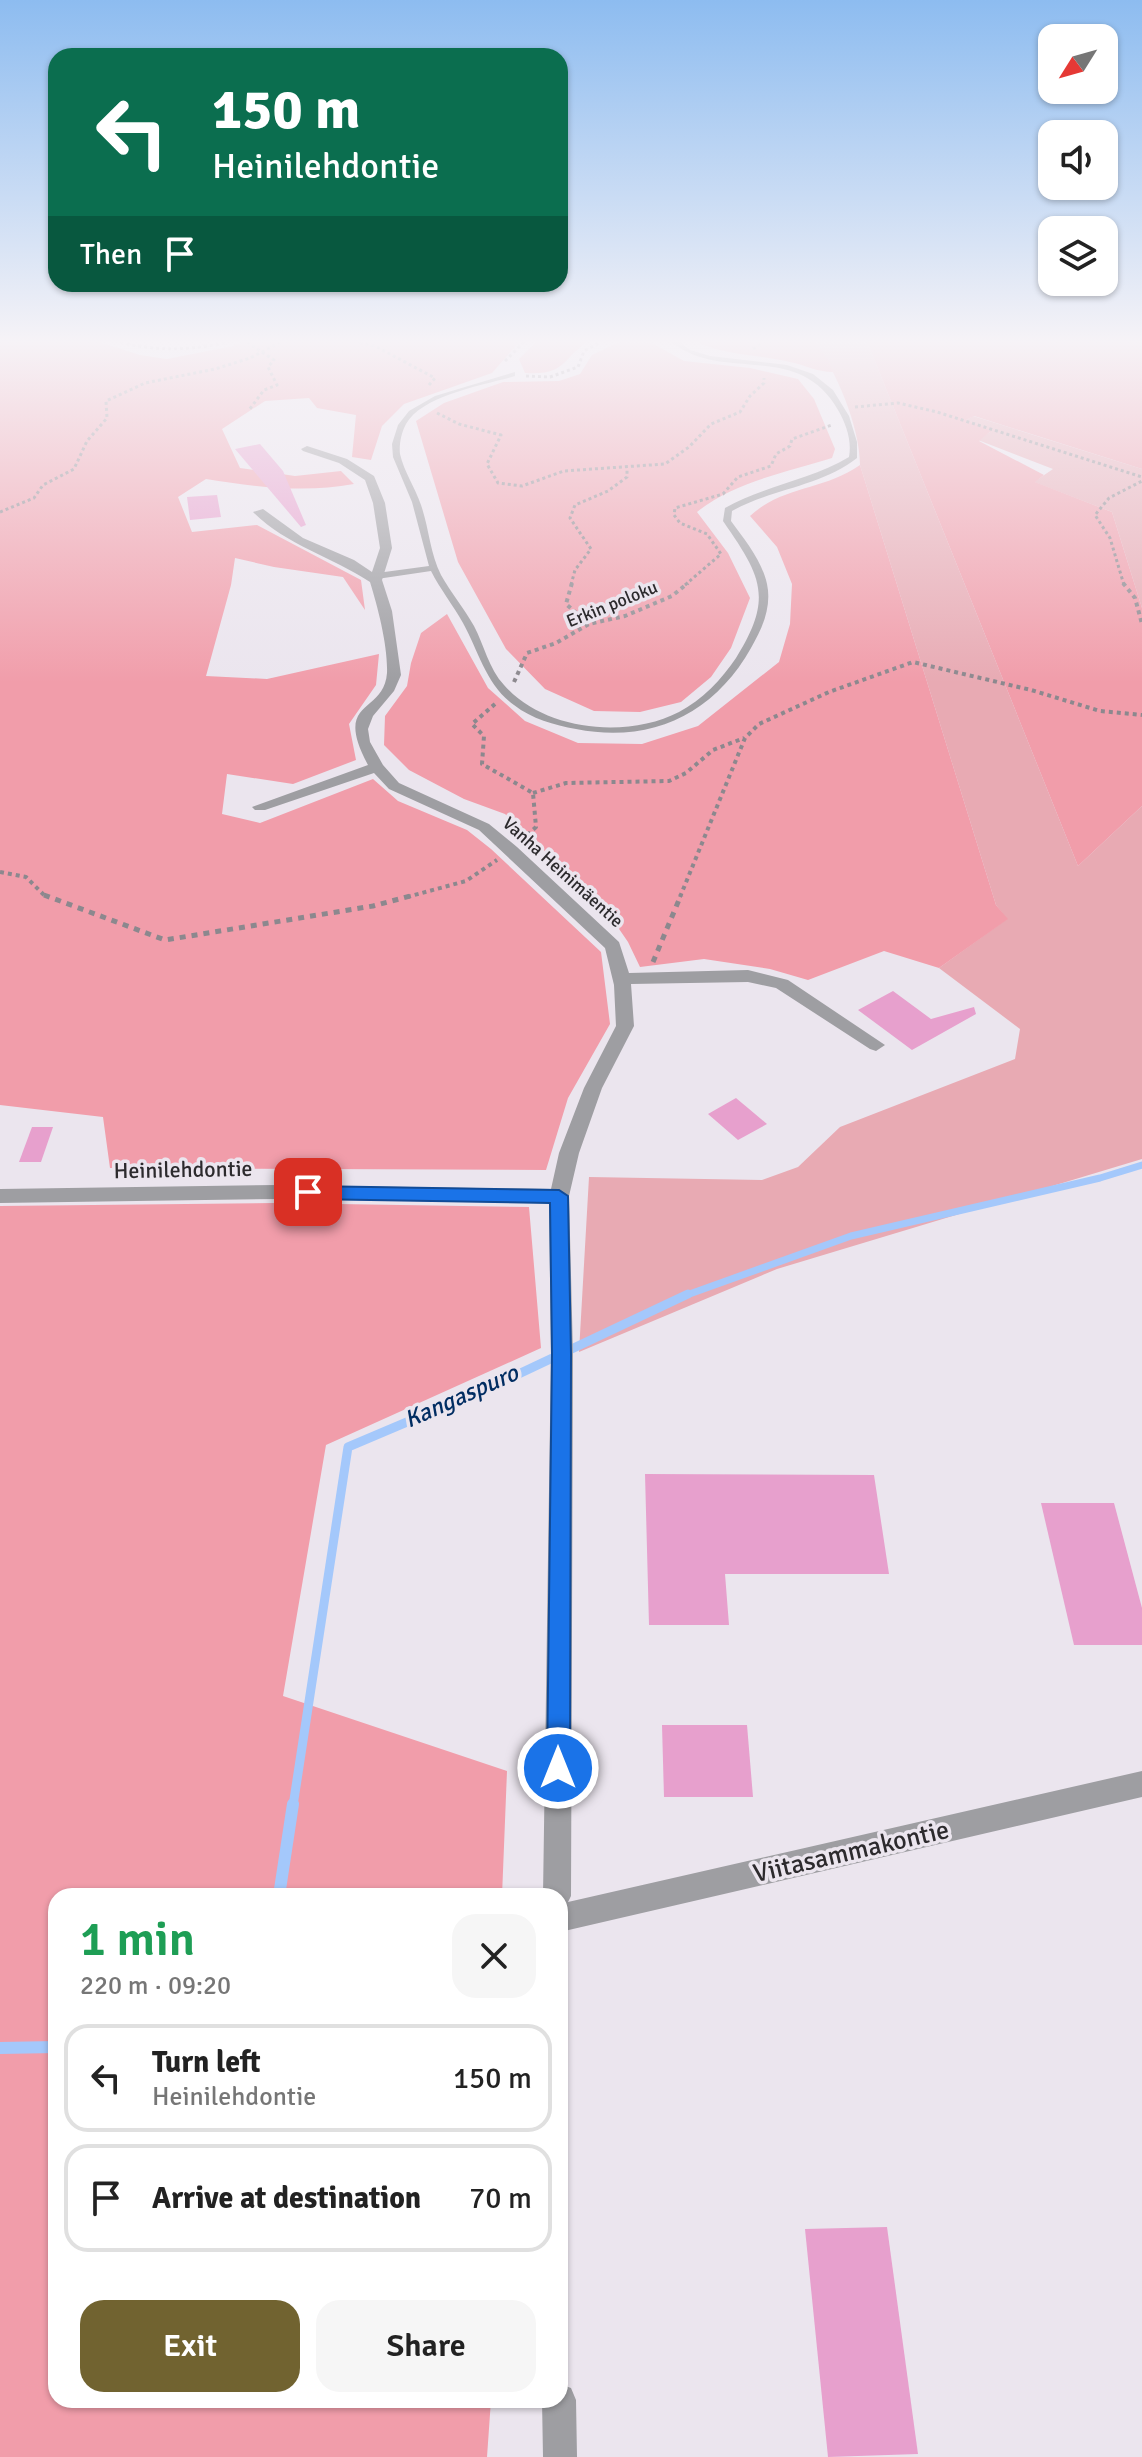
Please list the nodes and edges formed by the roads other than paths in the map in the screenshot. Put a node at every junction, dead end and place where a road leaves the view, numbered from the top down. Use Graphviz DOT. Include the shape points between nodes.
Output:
graph roads {
  1 [pos="321,454"];
  2 [pos="397,454"];
  3 [pos="854,454"];
  4 [pos="259,512"];
  5 [pos="433,568"];
  6 [pos="377,578"];
  7 [pos="377,767"];
  8 [pos="260,807"];
  9 [pos="622,979"];
  10 [pos="876,1045"];
  11 [pos="0,1196"];
  12 [pos="559,1196"];
  13 [pos="1142,1784"];
  14 [pos="557,1888"];
  15 [pos="568,1916"];
  16 [pos="559,2408"];
  17 [pos="560,2457"];
  1 -- 6 [label="street, Vanha Heinimäentie" via="370,478 385,533"];
  2 -- 5 [label="lane"];
  3 -- 5 [label="lane" via="825,472 767,489 728,510 727,521 757,563 765,604 734,668 698,704 668,721 624,730 578,728 529,712 501,688"];
  4 -- 6 [label="street" via="299,541"];
  5 -- 6 [label="lane"];
  6 -- 7 [label="street, Vanha Heinimäentie" via="394,675 361,729"];
  7 -- 8 [label="street"];
  7 -- 9 [label="street, Vanha Heinimäentie" via="394,786 484,827 511,850 613,946"];
  9 -- 10 [label="street" via="748,976 782,984"];
  9 -- 12 [label="street, Vanha Heinimäentie" via="625,1026 593,1088"];
  11 -- 12 [label="street, Heinilehdontie"];
  12 -- 14 [label="street, Vanha Heinimäentie"];
  13 -- 15 [label="street, Viitasammakontie"];
  16 -- 17 [label="street"];
}
